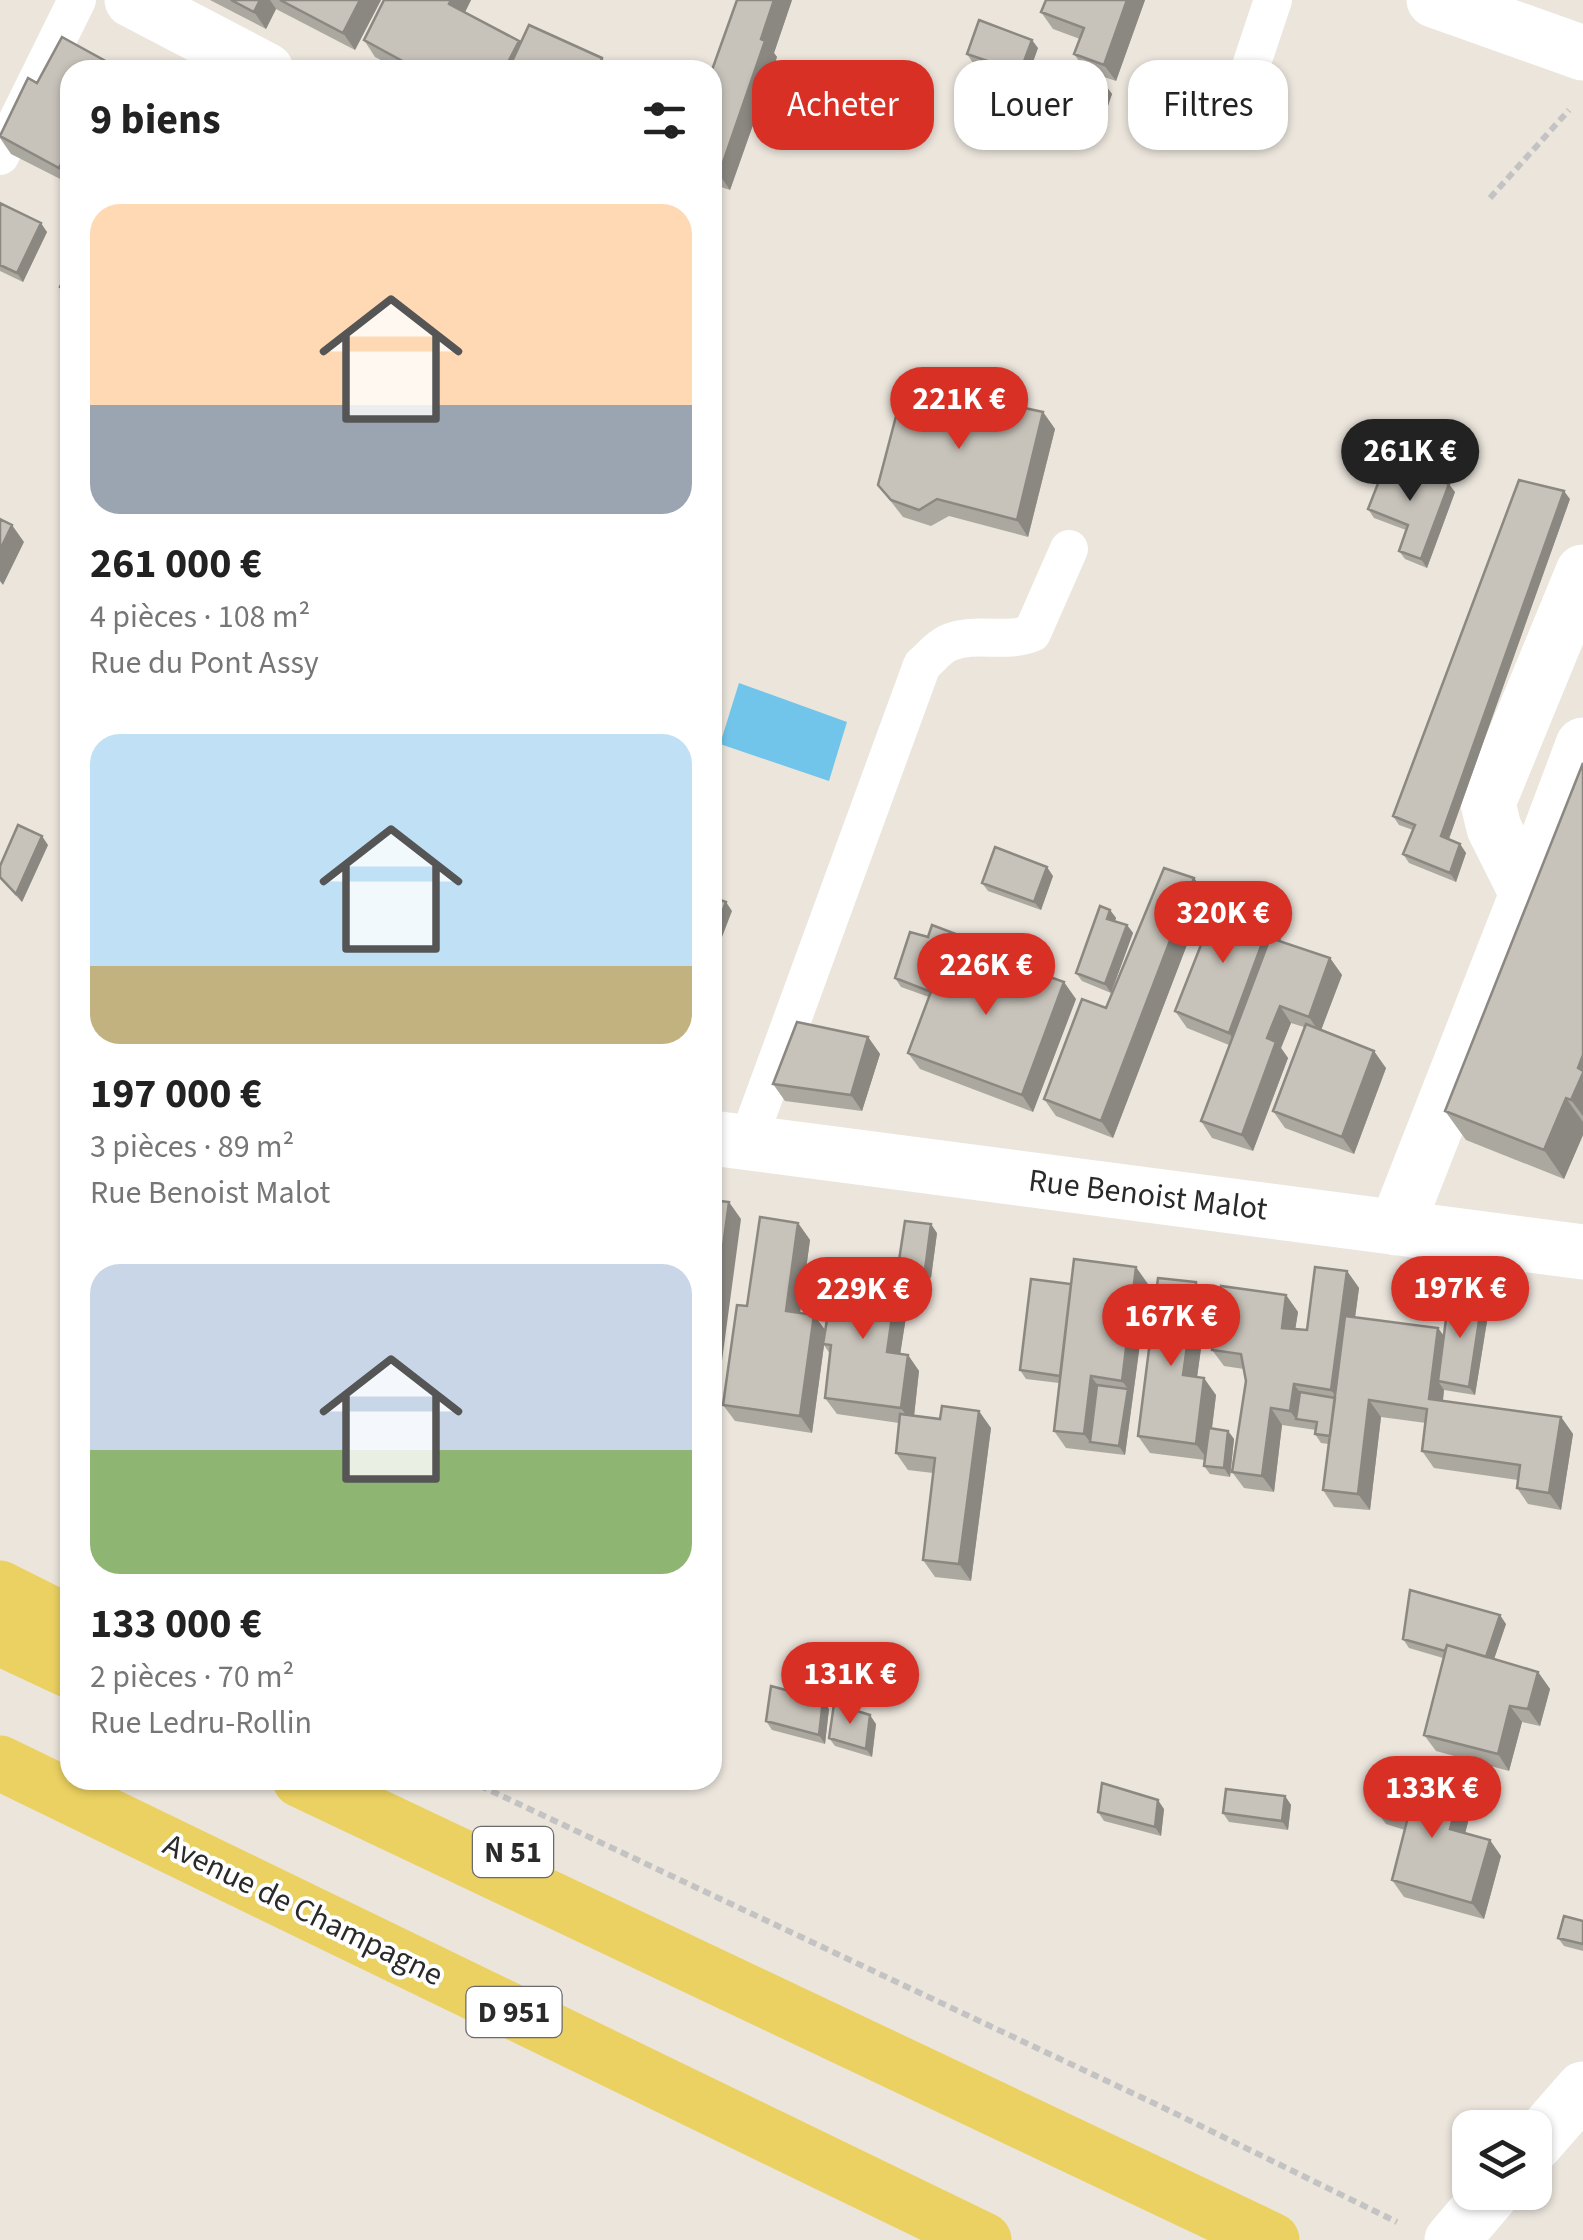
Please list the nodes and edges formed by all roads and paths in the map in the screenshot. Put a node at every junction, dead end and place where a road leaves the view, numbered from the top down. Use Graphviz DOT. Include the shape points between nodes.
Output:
graph roads {
  1 [pos="77,0"];
  2 [pos="132,0"];
  3 [pos="1273,0"];
  4 [pos="1434,0"];
  5 [pos="1583,53"];
  6 [pos="247,60"];
  7 [pos="1253,60"];
  8 [pos="1572,106"];
  9 [pos="0,156"];
  10 [pos="1490,198"];
  11 [pos="1070,549"];
  12 [pos="1583,572"];
  13 [pos="1583,745"];
  14 [pos="1527,894"];
  15 [pos="730,1140"];
  16 [pos="1396,1228"];
  17 [pos="1583,1252"];
  18 [pos="0,1588"];
  19 [pos="60,1618"];
  20 [pos="0,1638"];
  21 [pos="60,1666"];
  22 [pos="0,1763"];
  23 [pos="321,1790"];
  24 [pos="409,1790"];
  25 [pos="489,1790"];
  26 [pos="630,1936"];
  27 [pos="1583,2089"];
  28 [pos="1552,2125"];
  29 [pos="1478,2210"];
  30 [pos="1395,2221"];
  31 [pos="984,2240"];
  32 [pos="1272,2240"];
  33 [pos="1452,2240"];
  1 -- 9 [label="lane"];
  2 -- 6 [label="street"];
  3 -- 7 [label="lane"];
  4 -- 5 [label="street"];
  8 -- 10 [label="path"];
  11 -- 15 [label="lane" via="1032,633 946,643 922,665"];
  12 -- 14 [label="street" via="1488,803"];
  13 -- 14 [label="street"];
  14 -- 16 [label="street"];
  15 -- 16 [label="street, Rue Benoist Malot"];
  16 -- 17 [label="street, Rue Benoist Malot"];
  18 -- 19 [label="main road"];
  20 -- 21 [label="main road"];
  22 -- 31 [label="main road, Avenue de Champagne / D 951"];
  23 -- 26 [label="main road"];
  24 -- 26 [label="main road, N 51" via="466,1818"];
  25 -- 30 [label="path"];
  26 -- 32 [label="main road"];
  27 -- 28 [label="street"];
  29 -- 33 [label="street"];
}
